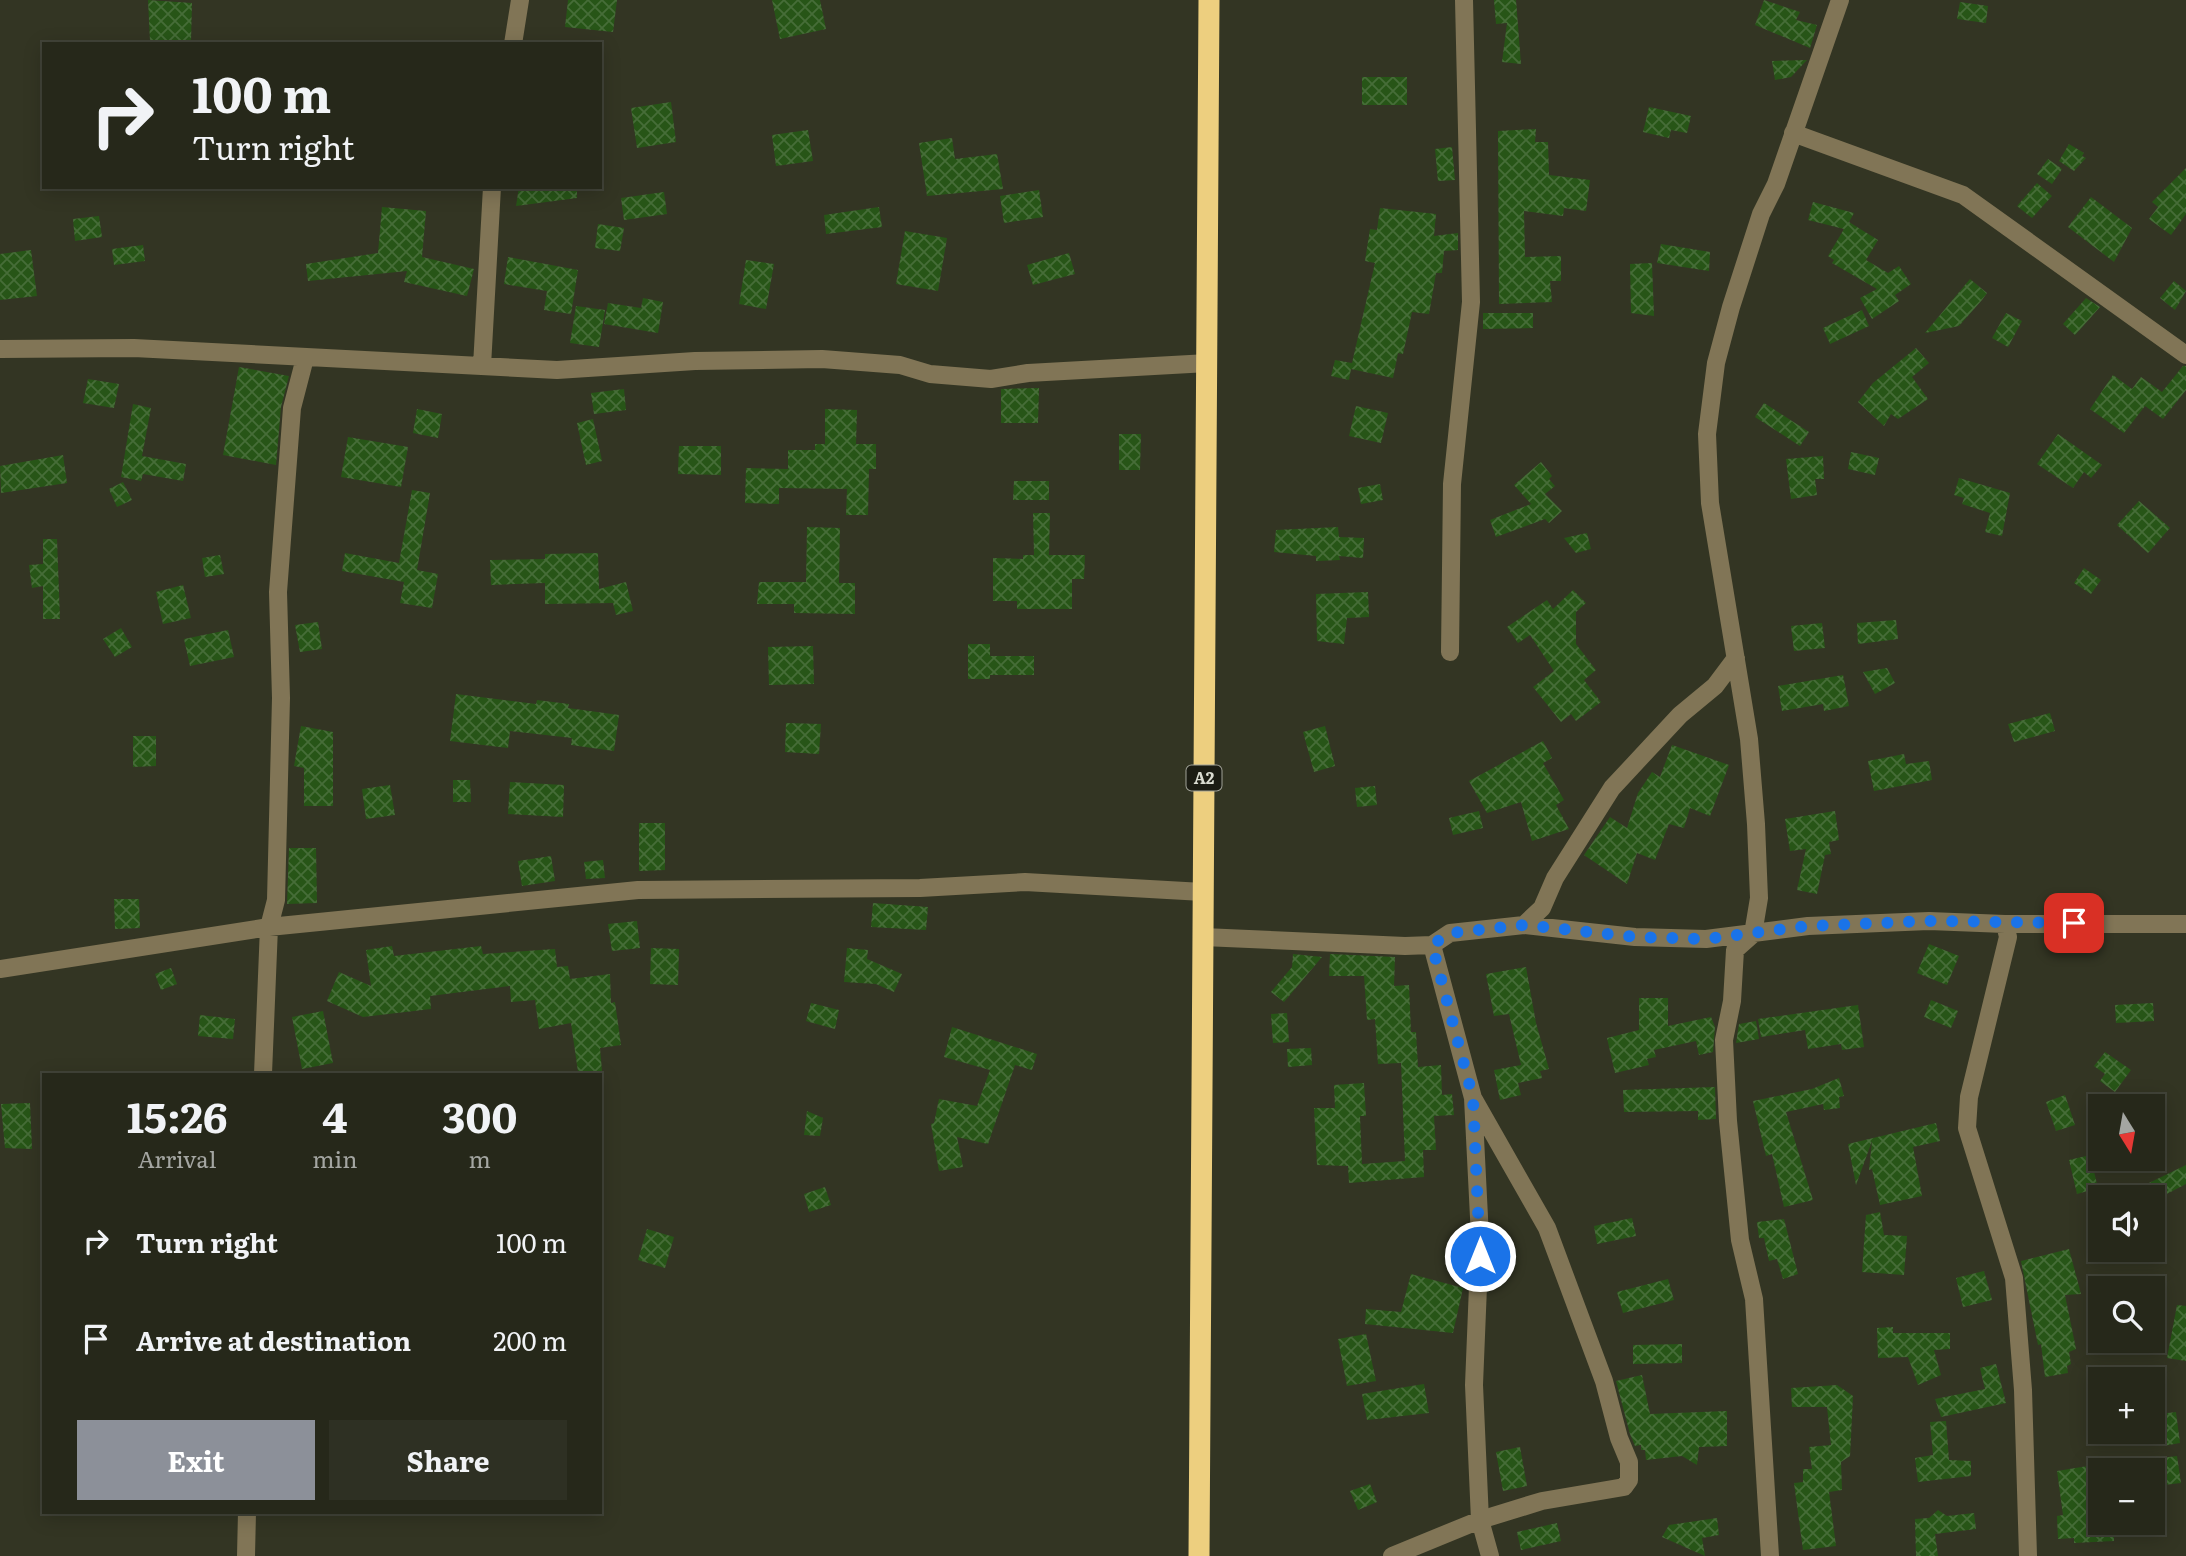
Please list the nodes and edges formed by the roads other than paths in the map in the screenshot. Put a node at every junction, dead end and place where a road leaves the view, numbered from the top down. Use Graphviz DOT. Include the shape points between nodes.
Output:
graph roads {
  1 [pos="520,0"];
  2 [pos="1209,0"];
  3 [pos="1464,0"];
  4 [pos="1840,0"];
  5 [pos="513,42"];
  6 [pos="1793,133"];
  7 [pos="492,189"];
  8 [pos="0,349"];
  9 [pos="2186,355"];
  10 [pos="305,358"];
  11 [pos="1209,363"];
  12 [pos="482,366"];
  13 [pos="1450,652"];
  14 [pos="1736,658"];
  15 [pos="1203,892"];
  16 [pos="2005,924"];
  17 [pos="2186,924"];
  18 [pos="1524,925"];
  19 [pos="269,927"];
  20 [pos="1753,934"];
  21 [pos="1203,937"];
  22 [pos="1432,945"];
  23 [pos="0,969"];
  24 [pos="263,1073"];
  25 [pos="1473,1098"];
  26 [pos="247,1514"];
  27 [pos="1480,1520"];
  28 [pos="246,1556"];
  29 [pos="1199,1556"];
  30 [pos="1392,1556"];
  31 [pos="1490,1556"];
  32 [pos="1770,1556"];
  33 [pos="2028,1556"];
  1 -- 5 [label="street"];
  2 -- 11 [label="highway, A2"];
  3 -- 13 [label="street" via="1471,302 1452,484"];
  4 -- 6 [label="street"];
  6 -- 9 [label="street" via="1963,195"];
  6 -- 14 [label="street" via="1731,307 1716,363 1707,434 1710,503"];
  7 -- 12 [label="street"];
  8 -- 10 [label="street" via="134,348"];
  10 -- 12 [label="street"];
  10 -- 19 [label="street" via="292,408 278,592 281,698 276,900"];
  11 -- 12 [label="street" via="991,379 822,359 557,370"];
  11 -- 15 [label="highway, A2"];
  14 -- 18 [label="street" via="1715,686 1680,715 1612,789 1555,878 1542,908"];
  14 -- 20 [label="street" via="1756,824 1759,898"];
  15 -- 19 [label="street" via="1025,882 942,888 638,890"];
  15 -- 21 [label="highway, A2"];
  16 -- 17 [label="street"];
  16 -- 20 [label="street" via="1929,921 1808,926"];
  16 -- 33 [label="street" via="2008,937 1972,1083 1967,1128 2003,1236 2016,1292"];
  18 -- 20 [label="street" via="1636,937 1706,939"];
  18 -- 22 [label="street" via="1450,933"];
  19 -- 23 [label="street"];
  19 -- 24 [label="street"];
  20 -- 32 [label="street" via="1735,950 1724,1040 1740,1240 1754,1299"];
  21 -- 22 [label="street"];
  21 -- 29 [label="highway, A2"];
  22 -- 25 [label="street"];
  25 -- 27 [label="street" via="1480,1237 1474,1385"];
  25 -- 27 [label="street" via="1547,1228 1629,1462 1629,1480 1623,1487 1542,1501"];
  26 -- 28 [label="street"];
  27 -- 30 [label="street"];
  27 -- 31 [label="street"];
}
